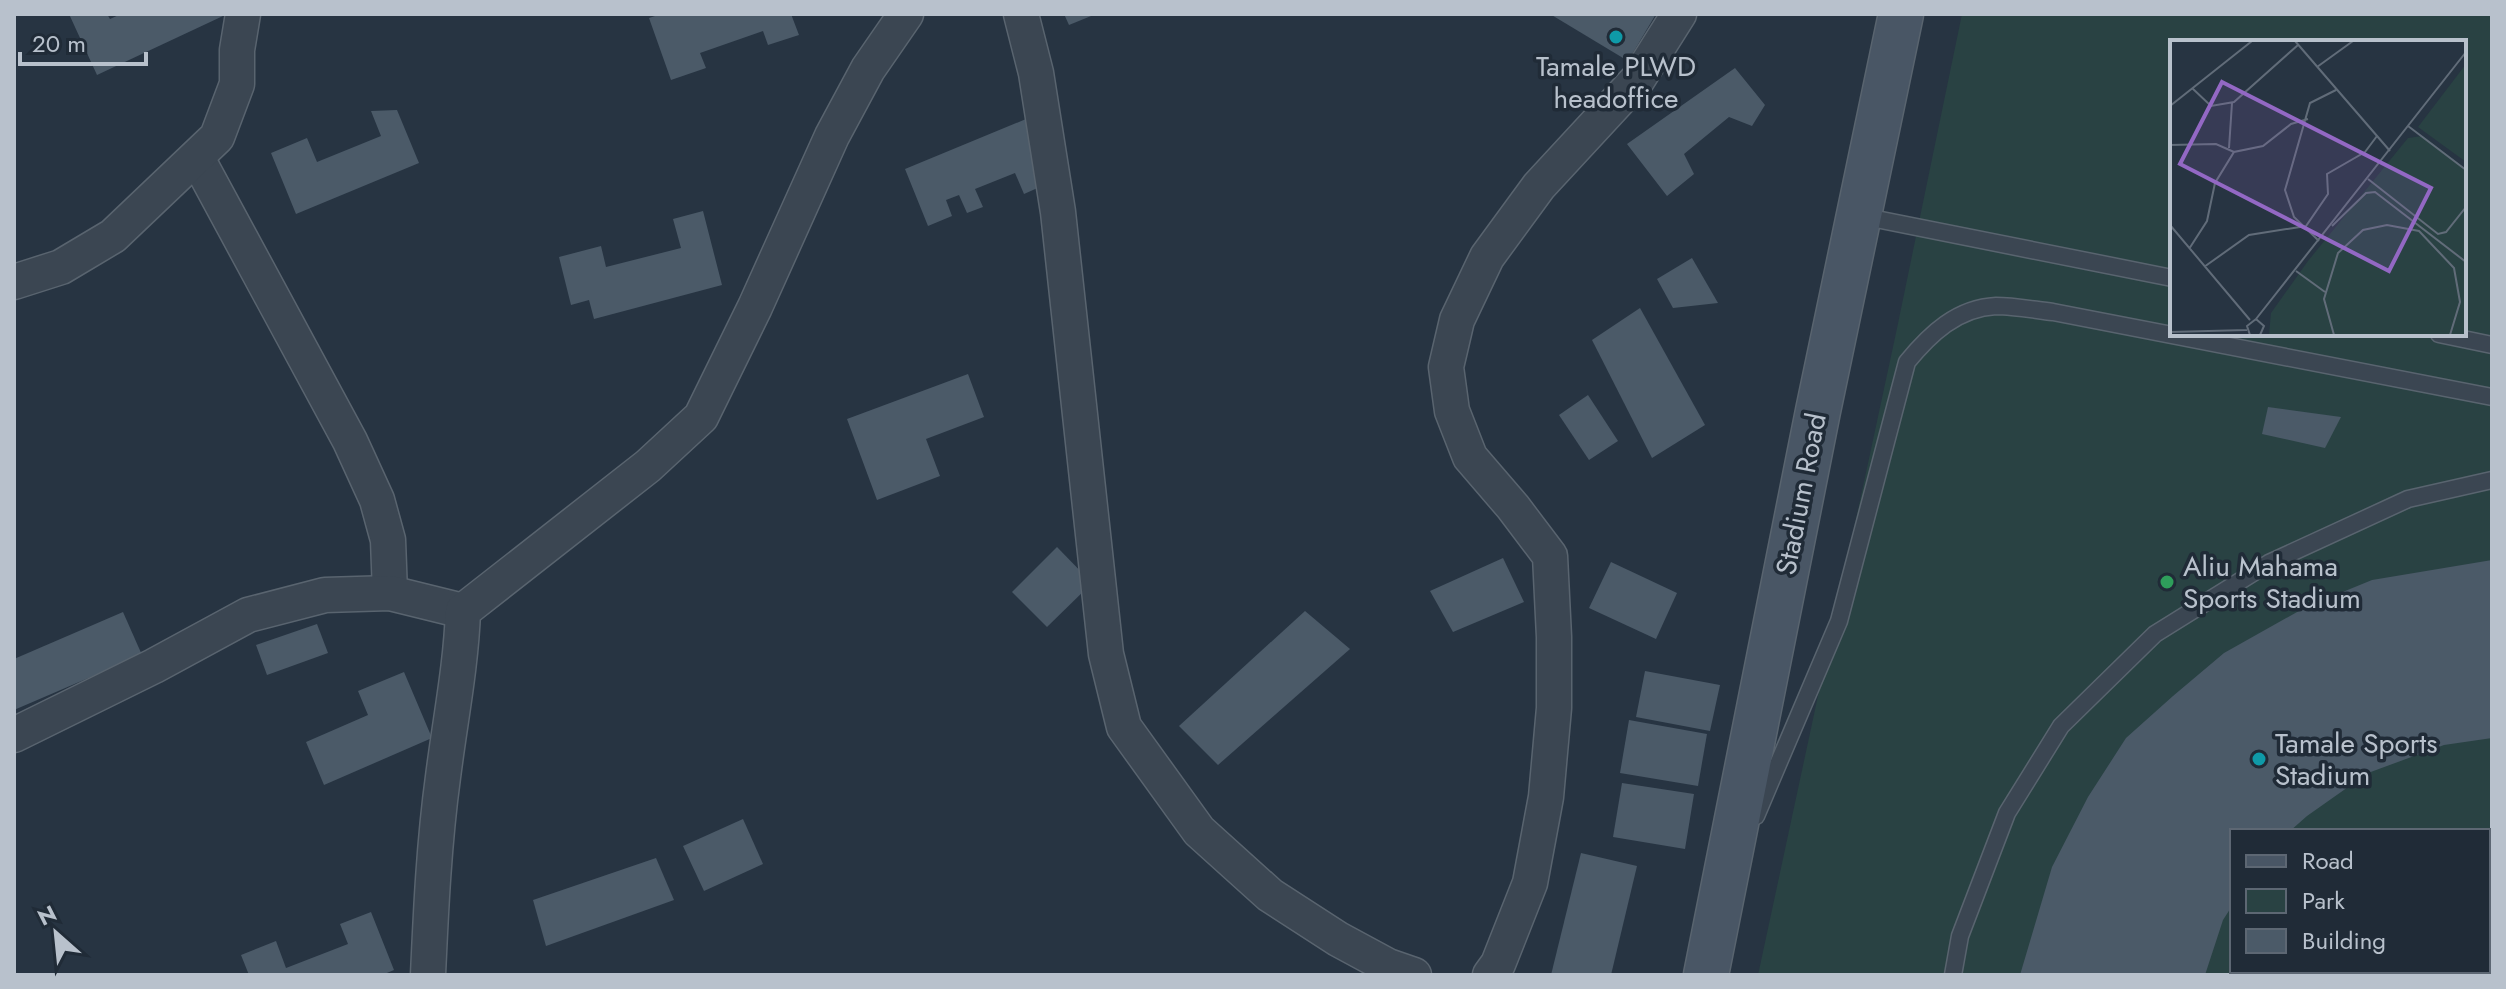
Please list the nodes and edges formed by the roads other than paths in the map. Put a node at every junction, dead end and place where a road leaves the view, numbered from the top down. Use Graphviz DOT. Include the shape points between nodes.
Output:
graph roads {
  1 [pos="243,14"];
  2 [pos="906,14"];
  3 [pos="1021,14"];
  4 [pos="1679,14"];
  5 [pos="1901,14"];
  6 [pos="197,158"];
  7 [pos="1860,216"];
  8 [pos="2170,278"];
  9 [pos="14,282"];
  10 [pos="2170,335"];
  11 [pos="2177,336"];
  12 [pos="2449,336"];
  13 [pos="2492,345"];
  14 [pos="2492,397"];
  15 [pos="2492,480"];
  16 [pos="390,593"];
  17 [pos="463,611"];
  18 [pos="14,735"];
  19 [pos="1721,898"];
  20 [pos="428,975"];
  21 [pos="1414,975"];
  22 [pos="1490,975"];
  23 [pos="1706,975"];
  24 [pos="1953,975"];
  1 -- 6 [label="street" via="237,84 217,137"];
  2 -- 17 [label="street" via="832,136 701,417 648,466"];
  3 -- 21 [label="street" via="1058,212 1106,654 1124,727 1199,831 1270,895 1338,939"];
  4 -- 22 [label="street" via="1638,79 1539,186 1487,257 1457,320 1446,367 1452,411 1470,457 1550,556 1554,708 1546,797 1530,883"];
  5 -- 7 [label="main road, Stadium Road"];
  6 -- 9 [label="street" via="113,236 61,267"];
  6 -- 16 [label="street" via="377,500 388,540"];
  7 -- 8 [label="lane"];
  7 -- 19 [label="main road, Stadium Road"];
  10 -- 19 [label="lane" via="1996,306 1948,322 1907,362 1839,621"];
  11 -- 14 [label="lane"];
  12 -- 13 [label="lane"];
  15 -- 24 [label="lane" via="2408,499 2269,563 2155,634 2061,726 2007,813 1960,936"];
  16 -- 17 [label="street"];
  16 -- 18 [label="street" via="325,595 248,615"];
  17 -- 20 [label="street"];
  19 -- 23 [label="main road, Stadium Road"];
}
